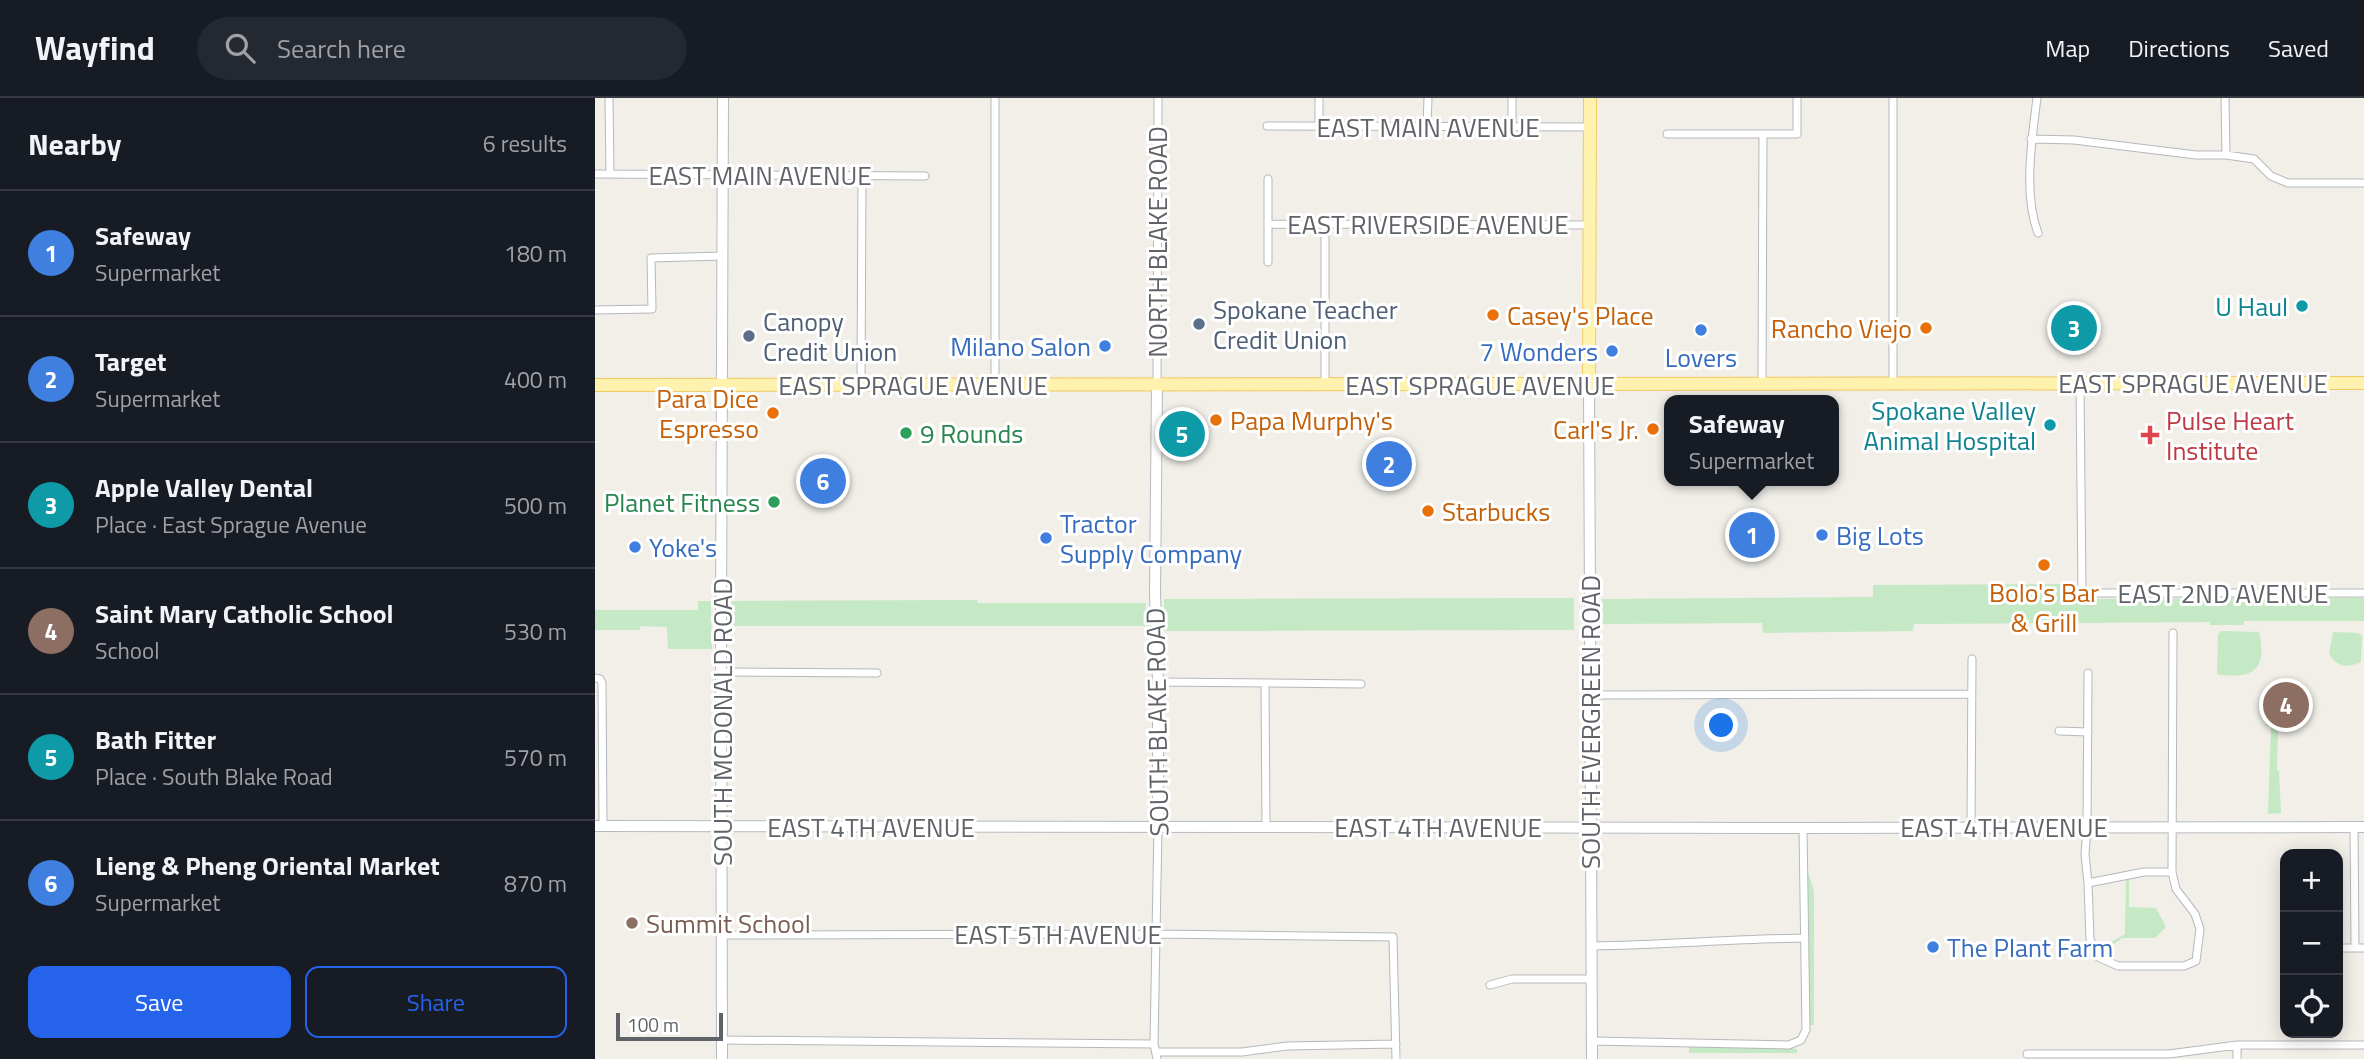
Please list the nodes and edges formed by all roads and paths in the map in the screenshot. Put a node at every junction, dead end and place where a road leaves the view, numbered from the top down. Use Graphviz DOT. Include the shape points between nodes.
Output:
graph roads {
  1 [pos="609,98"];
  2 [pos="723,98"];
  3 [pos="995,98"];
  4 [pos="1158,98"];
  5 [pos="1319,98"];
  6 [pos="1428,98"];
  7 [pos="1512,98"];
  8 [pos="1590,98"];
  9 [pos="1797,98"];
  10 [pos="1893,98"];
  11 [pos="2037,98"];
  12 [pos="2225,98"];
  13 [pos="1319,126"];
  14 [pos="1427,126"];
  15 [pos="1267,127"];
  16 [pos="1512,127"];
  17 [pos="1590,127"];
  18 [pos="1667,134"];
  19 [pos="1763,134"];
  20 [pos="2031,139"];
  21 [pos="2226,155"];
  22 [pos="595,174"];
  23 [pos="610,174"];
  24 [pos="862,175"];
  25 [pos="722,176"];
  26 [pos="925,176"];
  27 [pos="1268,179"];
  28 [pos="2364,183"];
  29 [pos="1268,224"];
  30 [pos="1325,224"];
  31 [pos="1589,225"];
  32 [pos="2038,233"];
  33 [pos="723,256"];
  34 [pos="1268,262"];
  35 [pos="595,310"];
  36 [pos="2080,383"];
  37 [pos="2364,383"];
  38 [pos="1762,384"];
  39 [pos="1893,384"];
  40 [pos="595,385"];
  41 [pos="722,385"];
  42 [pos="861,385"];
  43 [pos="995,385"];
  44 [pos="1157,385"];
  45 [pos="1325,385"];
  46 [pos="1589,385"];
  47 [pos="2364,593"];
  48 [pos="2173,633"];
  49 [pos="1972,659"];
  50 [pos="723,672"];
  51 [pos="877,673"];
  52 [pos="2088,673"];
  53 [pos="598,679"];
  54 [pos="1158,682"];
  55 [pos="1265,684"];
  56 [pos="1361,684"];
  57 [pos="1971,694"];
  58 [pos="1589,695"];
  59 [pos="2059,731"];
  60 [pos="2088,732"];
  61 [pos="599,749"];
  62 [pos="599,826"];
  63 [pos="1266,826"];
  64 [pos="722,827"];
  65 [pos="1159,827"];
  66 [pos="1590,827"];
  67 [pos="1972,827"];
  68 [pos="2172,827"];
  69 [pos="2359,827"];
  70 [pos="1803,828"];
  71 [pos="2087,828"];
  72 [pos="2172,872"];
  73 [pos="2088,883"];
  74 [pos="1157,934"];
  75 [pos="723,935"];
  76 [pos="1805,938"];
  77 [pos="1592,946"];
  78 [pos="2360,948"];
  79 [pos="1592,979"];
  80 [pos="1490,985"];
  81 [pos="722,1040"];
  82 [pos="1592,1041"];
  83 [pos="1154,1044"];
  84 [pos="1395,1044"];
  85 [pos="2237,1045"];
  86 [pos="2364,1045"];
  87 [pos="2027,1054"];
  88 [pos="1157,1056"];
  89 [pos="2070,1057"];
  90 [pos="722,1059"];
  91 [pos="1396,1059"];
  92 [pos="1592,1059"];
  93 [pos="2238,1059"];
  1 -- 23 [label="street"];
  2 -- 25 [label="street, SOUTH MCDONALD ROAD"];
  3 -- 43 [label="street"];
  4 -- 44 [label="street, NORTH BLAKE ROAD"];
  5 -- 13 [label="street"];
  6 -- 14 [label="street"];
  7 -- 16 [label="street"];
  8 -- 17 [label="main road"];
  9 -- 19 [label="street" via="1797,134"];
  10 -- 39 [label="street"];
  11 -- 20 [label="street"];
  12 -- 21 [label="street"];
  13 -- 14 [label="street, EAST MAIN AVENUE"];
  13 -- 15 [label="street, EAST MAIN AVENUE"];
  14 -- 16 [label="street, EAST MAIN AVENUE"];
  16 -- 17 [label="street, EAST MAIN AVENUE"];
  17 -- 31 [label="main road"];
  18 -- 19 [label="street"];
  19 -- 38 [label="street"];
  20 -- 21 [label="street"];
  20 -- 32 [label="street" via="2031,215"];
  21 -- 28 [label="street" via="2254,159 2271,176 2288,183"];
  22 -- 23 [label="street, EAST MAIN AVENUE"];
  23 -- 25 [label="street, EAST MAIN AVENUE"];
  24 -- 25 [label="street, EAST MAIN AVENUE"];
  24 -- 26 [label="street, EAST MAIN AVENUE"];
  24 -- 42 [label="street"];
  25 -- 33 [label="street, SOUTH MCDONALD ROAD"];
  27 -- 29 [label="street"];
  29 -- 30 [label="street, EAST RIVERSIDE AVENUE"];
  29 -- 34 [label="street"];
  30 -- 31 [label="street, EAST RIVERSIDE AVENUE"];
  30 -- 45 [label="street"];
  31 -- 46 [label="main road"];
  33 -- 35 [label="street" via="651,258 652,309"];
  33 -- 41 [label="street, SOUTH MCDONALD ROAD"];
  36 -- 37 [label="main road, EAST SPRAGUE AVENUE"];
  36 -- 39 [label="main road, EAST SPRAGUE AVENUE"];
  36 -- 47 [label="street, EAST 2ND AVENUE" via="2082,593"];
  38 -- 39 [label="main road, EAST SPRAGUE AVENUE"];
  38 -- 46 [label="main road, EAST SPRAGUE AVENUE"];
  40 -- 41 [label="main road, EAST SPRAGUE AVENUE"];
  41 -- 42 [label="main road, EAST SPRAGUE AVENUE"];
  41 -- 50 [label="street, SOUTH MCDONALD ROAD"];
  42 -- 43 [label="main road, EAST SPRAGUE AVENUE"];
  43 -- 44 [label="main road, EAST SPRAGUE AVENUE"];
  44 -- 45 [label="main road, EAST SPRAGUE AVENUE"];
  44 -- 54 [label="street, SOUTH BLAKE ROAD"];
  45 -- 46 [label="main road, EAST SPRAGUE AVENUE"];
  46 -- 58 [label="street, SOUTH EVERGREEN ROAD"];
  48 -- 68 [label="street"];
  49 -- 57 [label="street"];
  50 -- 51 [label="street"];
  50 -- 64 [label="street, SOUTH MCDONALD ROAD"];
  52 -- 60 [label="street"];
  53 -- 61 [label="street" via="602,684"];
  54 -- 55 [label="street"];
  54 -- 65 [label="street, SOUTH BLAKE ROAD"];
  55 -- 56 [label="street"];
  55 -- 63 [label="street"];
  57 -- 58 [label="street"];
  57 -- 67 [label="street"];
  58 -- 66 [label="street, SOUTH EVERGREEN ROAD"];
  59 -- 60 [label="street"];
  60 -- 71 [label="street"];
  61 -- 62 [label="street"];
  62 -- 64 [label="street, EAST 4TH AVENUE"];
  63 -- 65 [label="street, EAST 4TH AVENUE"];
  63 -- 66 [label="street, EAST 4TH AVENUE"];
  64 -- 65 [label="street, EAST 4TH AVENUE"];
  64 -- 75 [label="street, SOUTH MCDONALD ROAD"];
  65 -- 74 [label="street, SOUTH BLAKE ROAD"];
  66 -- 70 [label="street, EAST 4TH AVENUE"];
  66 -- 77 [label="street, SOUTH EVERGREEN ROAD"];
  67 -- 70 [label="street, EAST 4TH AVENUE"];
  67 -- 71 [label="street, EAST 4TH AVENUE"];
  68 -- 69 [label="street, EAST 4TH AVENUE"];
  68 -- 71 [label="street, EAST 4TH AVENUE"];
  68 -- 72 [label="street"];
  69 -- 78 [label="street"];
  70 -- 76 [label="street"];
  71 -- 73 [label="street"];
  72 -- 73 [label="street" via="2144,872"];
  72 -- 73 [label="street" via="2176,889 2200,929 2196,961 2184,966 2118,966 2098,957 2089,939"];
  74 -- 75 [label="street, EAST 5TH AVENUE"];
  74 -- 83 [label="street, SOUTH BLAKE ROAD"];
  74 -- 84 [label="street, EAST 5TH AVENUE" via="1393,937"];
  75 -- 81 [label="street, SOUTH MCDONALD ROAD"];
  76 -- 77 [label="street"];
  76 -- 82 [label="street" via="1806,1030 1801,1040 1789,1045"];
  77 -- 79 [label="street, SOUTH EVERGREEN ROAD"];
  79 -- 80 [label="street" via="1512,979"];
  79 -- 82 [label="street, SOUTH EVERGREEN ROAD"];
  81 -- 83 [label="street"];
  81 -- 90 [label="street, SOUTH MCDONALD ROAD"];
  82 -- 92 [label="street, SOUTH EVERGREEN ROAD"];
  83 -- 88 [label="street, SOUTH BLAKE ROAD"];
  84 -- 88 [label="street"];
  84 -- 91 [label="street"];
  85 -- 86 [label="street"];
  85 -- 89 [label="street" via="2169,1054"];
  85 -- 93 [label="street"];
  87 -- 89 [label="street"];
}
